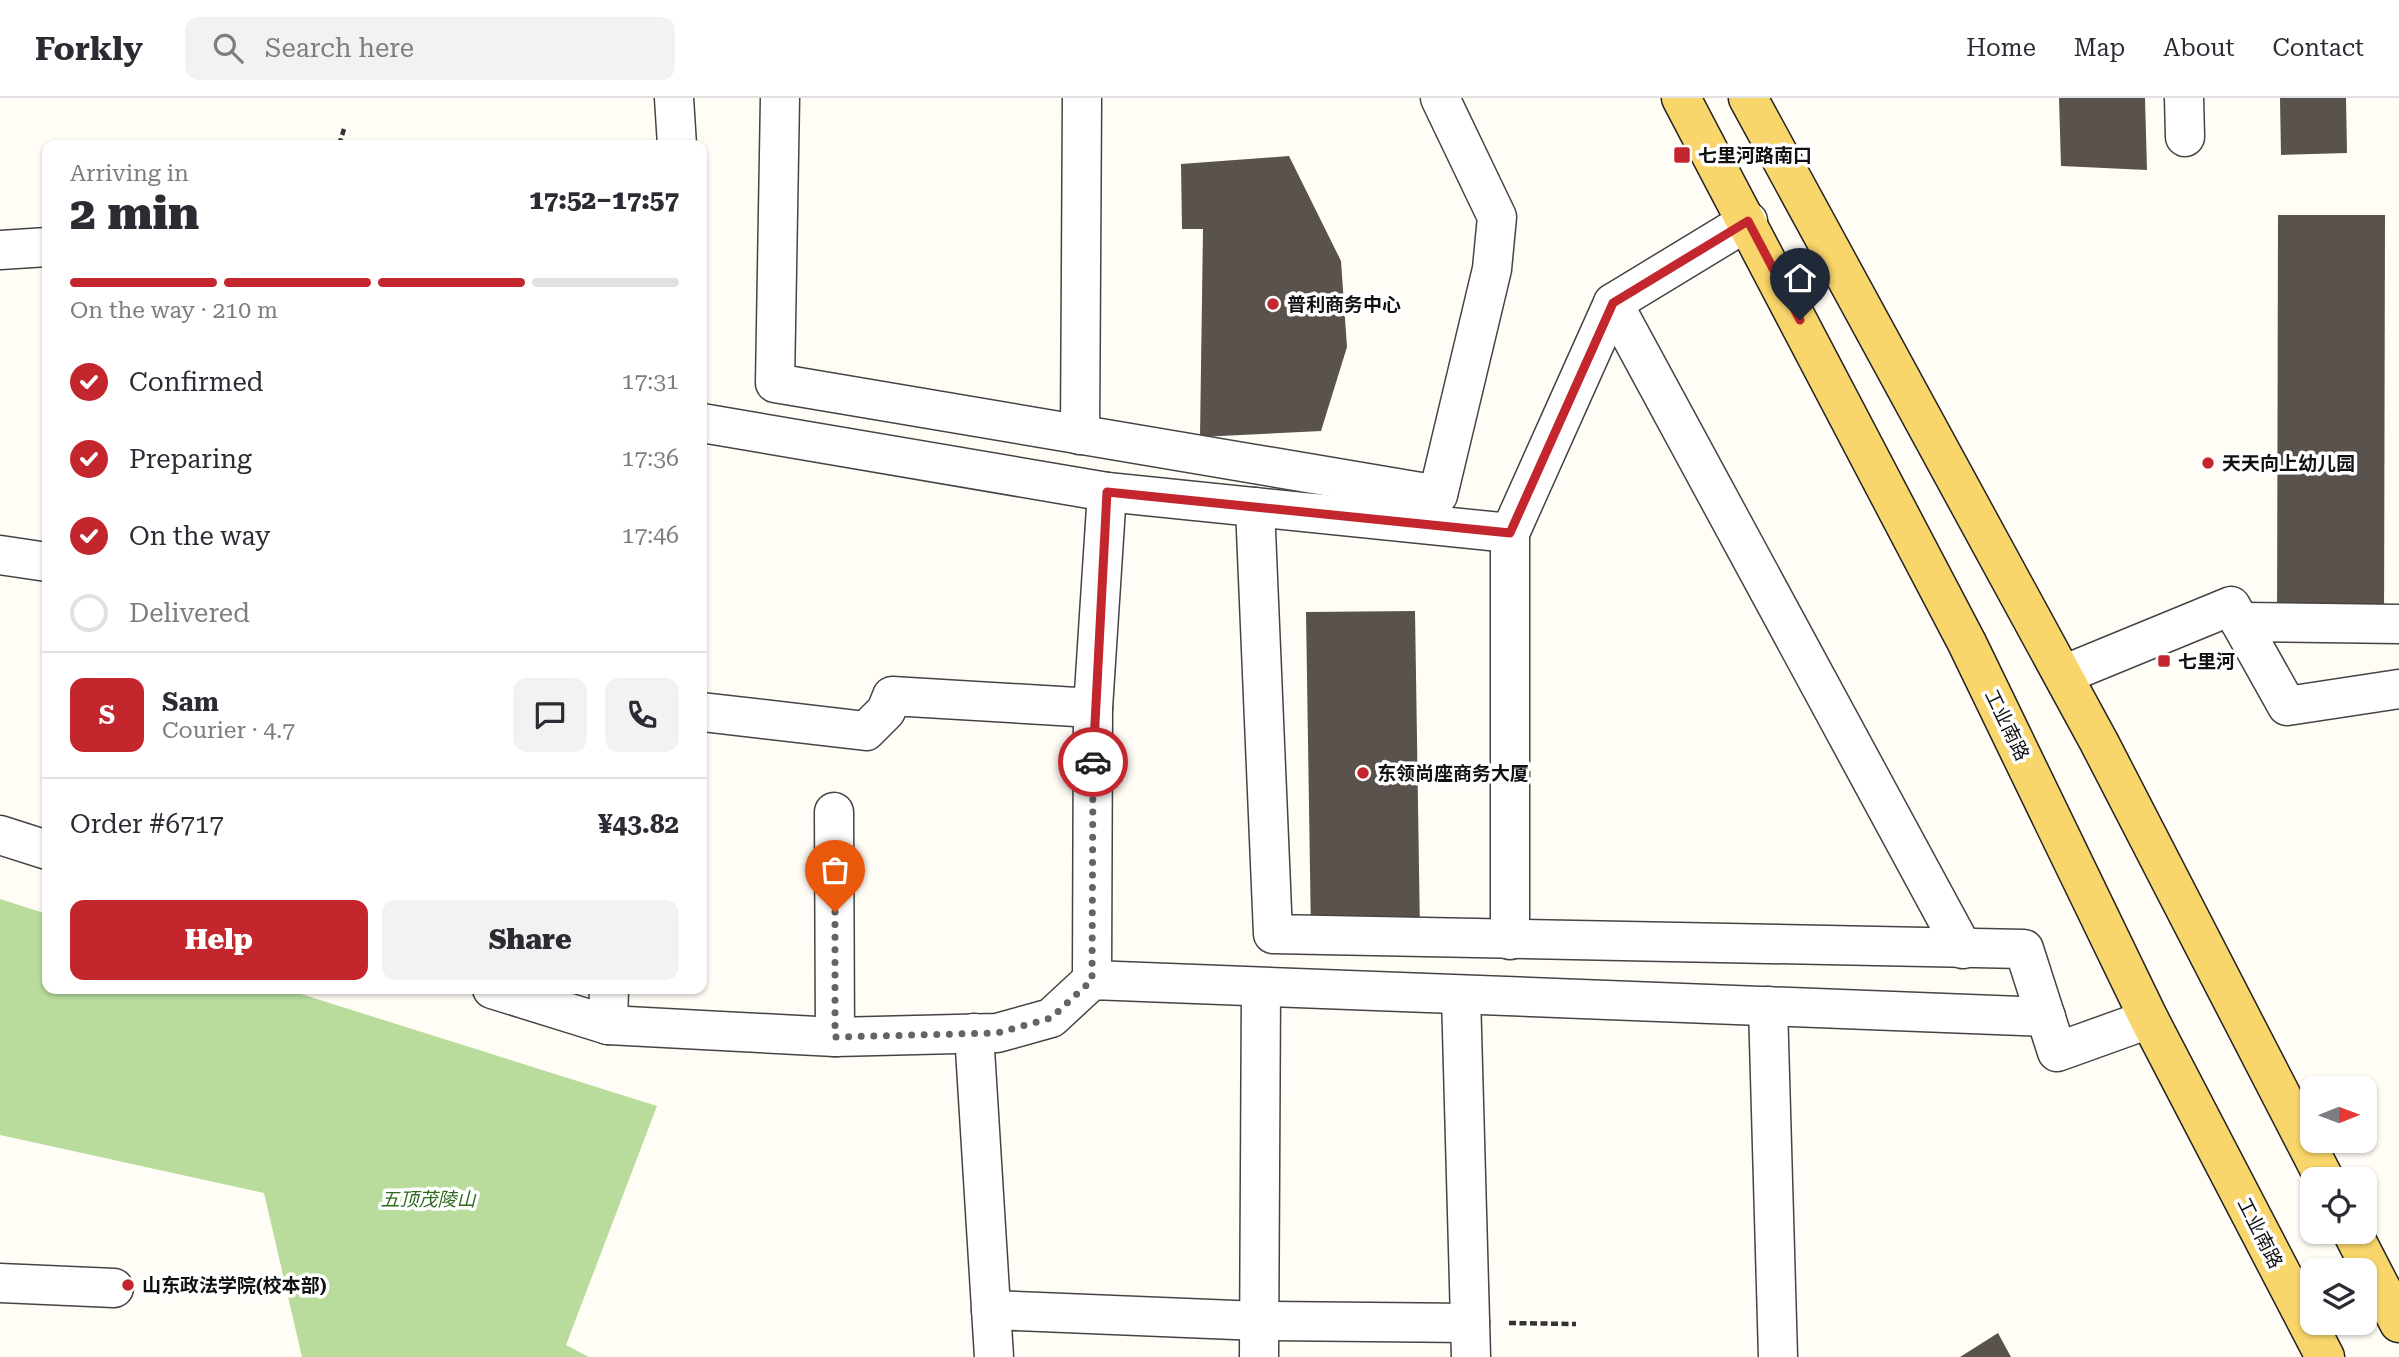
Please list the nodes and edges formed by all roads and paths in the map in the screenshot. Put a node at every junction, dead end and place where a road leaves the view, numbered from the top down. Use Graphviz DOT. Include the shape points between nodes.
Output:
graph roads {
  1 [pos="674,98"];
  2 [pos="779,98"];
  3 [pos="1082,98"];
  4 [pos="1440,98"];
  5 [pos="1681,98"];
  6 [pos="1748,98"];
  7 [pos="2184,98"];
  8 [pos="344,129"];
  9 [pos="2185,137"];
  10 [pos="341,140"];
  11 [pos="677,140"];
  12 [pos="1748,221"];
  13 [pos="42,247"];
  14 [pos="0,250"];
  15 [pos="1613,303"];
  16 [pos="707,424"];
  17 [pos="1080,435"];
  18 [pos="1107,492"];
  19 [pos="1255,507"];
  20 [pos="1510,533"];
  21 [pos="0,555"];
  22 [pos="42,561"];
  23 [pos="2240,622"];
  24 [pos="2399,624"];
  25 [pos="2063,675"];
  26 [pos="2399,689"];
  27 [pos="1093,708"];
  28 [pos="707,713"];
  29 [pos="834,812"];
  30 [pos="0,835"];
  31 [pos="42,848"];
  32 [pos="1510,940"];
  33 [pos="1963,949"];
  34 [pos="1092,980"];
  35 [pos="1261,987"];
  36 [pos="524,994"];
  37 [pos="1461,995"];
  38 [pos="1768,1006"];
  39 [pos="608,1007"];
  40 [pos="2046,1017"];
  41 [pos="2149,1019"];
  42 [pos="974,1033"];
  43 [pos="835,1037"];
  44 [pos="2318,1167"];
  45 [pos="2358,1244"];
  46 [pos="0,1283"];
  47 [pos="114,1288"];
  48 [pos="991,1310"];
  49 [pos="2399,1323"];
  50 [pos="1576,1324"];
  51 [pos="1259,1339"];
  52 [pos="1471,1340"];
  53 [pos="994,1357"];
  54 [pos="1778,1357"];
  55 [pos="2325,1357"];
  1 -- 11 [label="street"];
  2 -- 17 [label="street" via="775,383"];
  3 -- 17 [label="street"];
  4 -- 17 [label="street" via="1497,217 1492,268 1438,495"];
  5 -- 12 [label="main road, 工业南路"];
  6 -- 25 [label="main road"];
  7 -- 9 [label="street"];
  8 -- 10 [label="path"];
  12 -- 15 [label="street"];
  12 -- 41 [label="main road, 工业南路" via="1967,643"];
  13 -- 14 [label="street"];
  15 -- 20 [label="street"];
  15 -- 33 [label="street"];
  16 -- 18 [label="street"];
  18 -- 19 [label="street"];
  18 -- 27 [label="street"];
  19 -- 20 [label="street"];
  19 -- 32 [label="street" via="1273,934"];
  20 -- 32 [label="street"];
  21 -- 22 [label="street"];
  23 -- 24 [label="street"];
  23 -- 25 [label="street" via="2231,606"];
  23 -- 26 [label="street" via="2287,706"];
  25 -- 44 [label="main road"];
  27 -- 28 [label="street" via="892,696 886,711 866,731"];
  27 -- 34 [label="street"];
  29 -- 43 [label="street"];
  30 -- 31 [label="street"];
  32 -- 33 [label="street"];
  33 -- 40 [label="street" via="2024,949"];
  34 -- 35 [label="street"];
  34 -- 42 [label="street" via="1051,1018 997,1033"];
  35 -- 37 [label="street"];
  35 -- 51 [label="street"];
  36 -- 39 [label="street"];
  37 -- 38 [label="street"];
  37 -- 52 [label="street"];
  38 -- 40 [label="street"];
  38 -- 54 [label="street"];
  39 -- 43 [label="street"];
  40 -- 41 [label="street" via="2057,1052"];
  41 -- 55 [label="main road, 工业南路"];
  42 -- 43 [label="street"];
  42 -- 48 [label="street"];
  45 -- 49 [label="main road"];
  46 -- 47 [label="street"];
  48 -- 51 [label="street"];
  48 -- 53 [label="street"];
  50 -- 52 [label="path"];
  51 -- 52 [label="street"];
}
